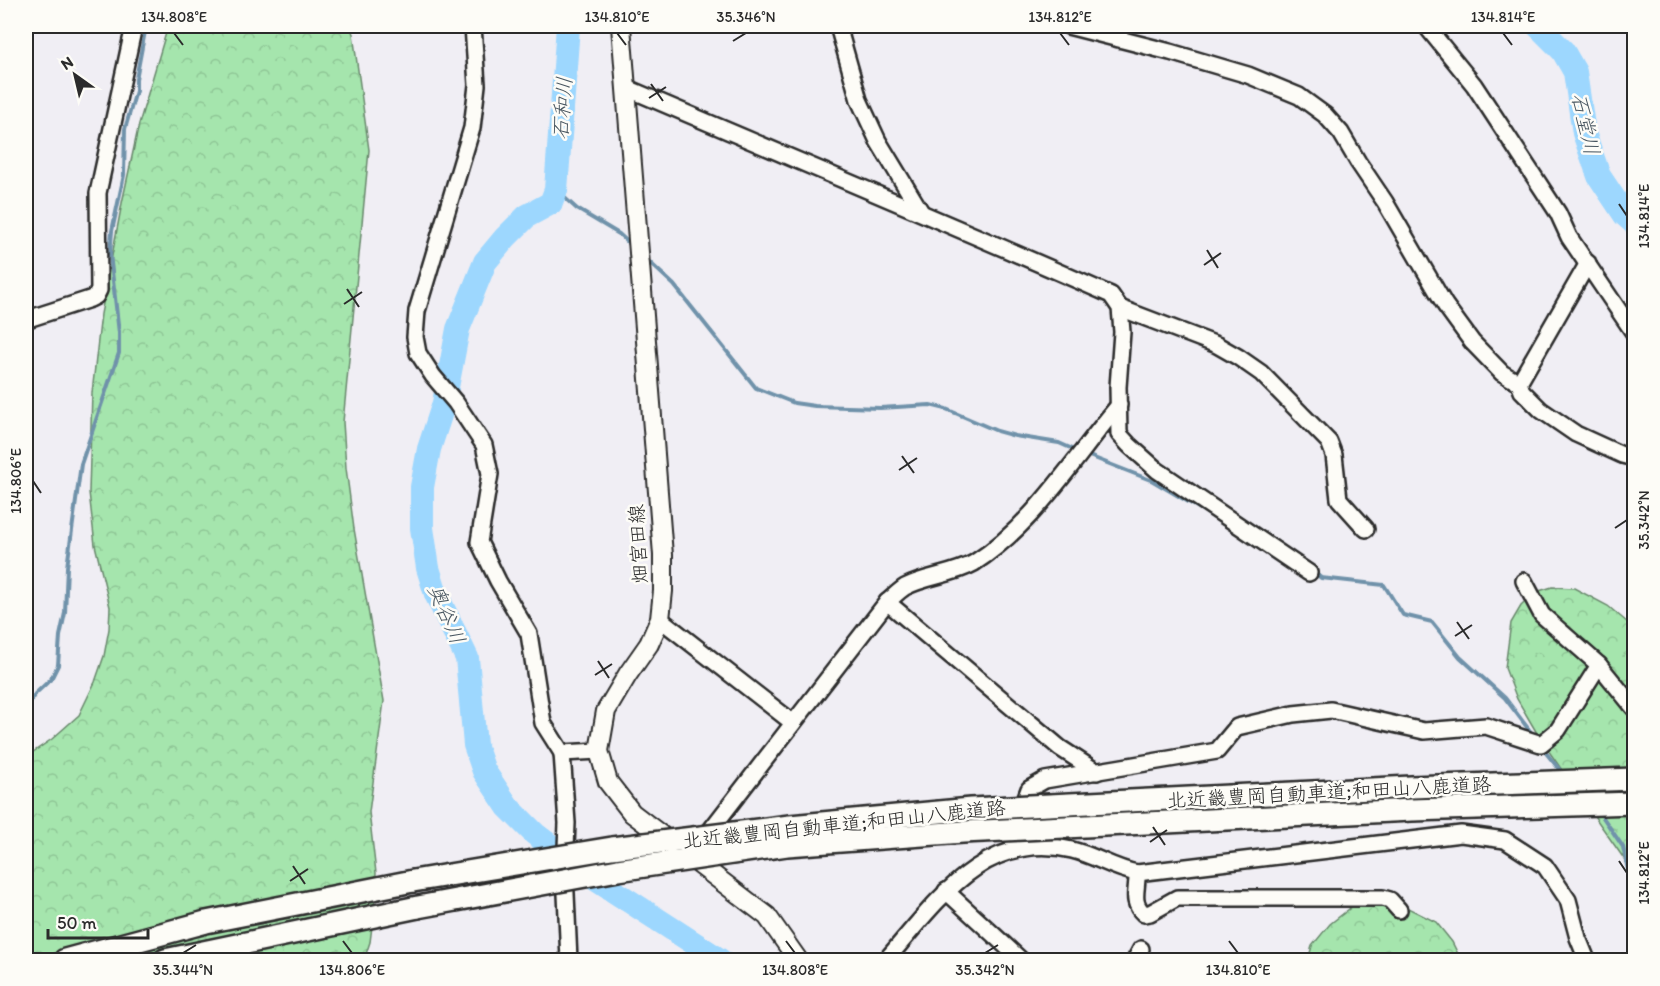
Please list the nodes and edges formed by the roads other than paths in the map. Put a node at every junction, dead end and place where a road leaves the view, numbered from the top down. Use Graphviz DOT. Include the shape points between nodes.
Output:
graph roads {
  1 [pos="134,26"];
  2 [pos="473,26"];
  3 [pos="621,26"];
  4 [pos="838,26"];
  5 [pos="1068,26"];
  6 [pos="1426,26"];
  7 [pos="627,88"];
  8 [pos="921,212"];
  9 [pos="1588,263"];
  10 [pos="1120,308"];
  11 [pos="31,318"];
  12 [pos="1635,333"];
  13 [pos="1520,383"];
  14 [pos="1119,405"];
  15 [pos="1635,458"];
  16 [pos="1366,529"];
  17 [pos="1309,573"];
  18 [pos="1524,581"];
  19 [pos="887,602"];
  20 [pos="660,619"];
  21 [pos="1599,665"];
  22 [pos="1635,708"];
  23 [pos="792,722"];
  24 [pos="599,751"];
  25 [pos="562,753"];
  26 [pos="1097,772"];
  27 [pos="1635,779"];
  28 [pos="1635,803"];
  29 [pos="1006,852"];
  30 [pos="690,858"];
  31 [pos="1137,873"];
  32 [pos="946,891"];
  33 [pos="1399,910"];
  34 [pos="66,960"];
  35 [pos="165,960"];
  36 [pos="569,960"];
  37 [pos="798,960"];
  38 [pos="886,960"];
  39 [pos="1022,960"];
  40 [pos="1587,960"];
  1 -- 11 [label="street" via="98,193 99,290 90,299"];
  2 -- 25 [label="street" via="477,85 472,128 419,302 415,337 418,353 484,445 490,474 479,542 529,634 543,723"];
  3 -- 7 [label="main road, 畑宮田線"];
  4 -- 8 [label="street" via="864,110"];
  5 -- 13 [label="street" via="1248,75 1299,96 1325,115 1385,202 1445,305 1472,342 1502,373"];
  6 -- 9 [label="street" via="1474,86"];
  7 -- 8 [label="street"];
  7 -- 20 [label="main road, 畑宮田線" via="663,555"];
  8 -- 10 [label="street" via="1111,295"];
  9 -- 12 [label="street"];
  9 -- 13 [label="street"];
  10 -- 14 [label="street"];
  10 -- 16 [label="street" via="1217,345 1261,372 1329,442 1339,498"];
  13 -- 15 [label="street" via="1522,391 1541,410 1576,434"];
  14 -- 17 [label="street" via="1119,434 1129,446"];
  14 -- 19 [label="street" via="1024,520 998,543 972,564 904,587"];
  18 -- 21 [label="street" via="1542,615"];
  19 -- 23 [label="street"];
  19 -- 26 [label="street" via="1060,748"];
  20 -- 23 [label="street"];
  20 -- 24 [label="main road, 畑宮田線" via="649,644 606,711"];
  21 -- 22 [label="street"];
  21 -- 26 [label="street" via="1558,730 1541,744 1486,726 1424,731 1331,710 1237,727 1217,751"];
  23 -- 30 [label="street"];
  24 -- 25 [label="street"];
  24 -- 30 [label="main road, 畑宮田線" via="608,782 632,813"];
  25 -- 36 [label="street"];
  26 -- 29 [label="street" via="1044,780 1029,789"];
  27 -- 34 [label="highway, 北近畿豊岡自動車道;和田山八鹿道路, bridge" via="971,809 790,826 612,848 413,881 206,922"];
  28 -- 35 [label="highway, 北近畿豊岡自動車道;和田山八鹿道路, bridge" via="1412,810 787,845 618,870"];
  29 -- 31 [label="street" via="1043,845 1074,850"];
  29 -- 32 [label="street" via="978,865"];
  30 -- 37 [label="main road, 畑宮田線" via="766,915"];
  31 -- 33 [label="street" via="1135,901 1144,914 1177,898 1383,898"];
  31 -- 40 [label="street" via="1461,834 1505,840 1545,866 1568,900"];
  32 -- 38 [label="street"];
  32 -- 39 [label="street"];
}
